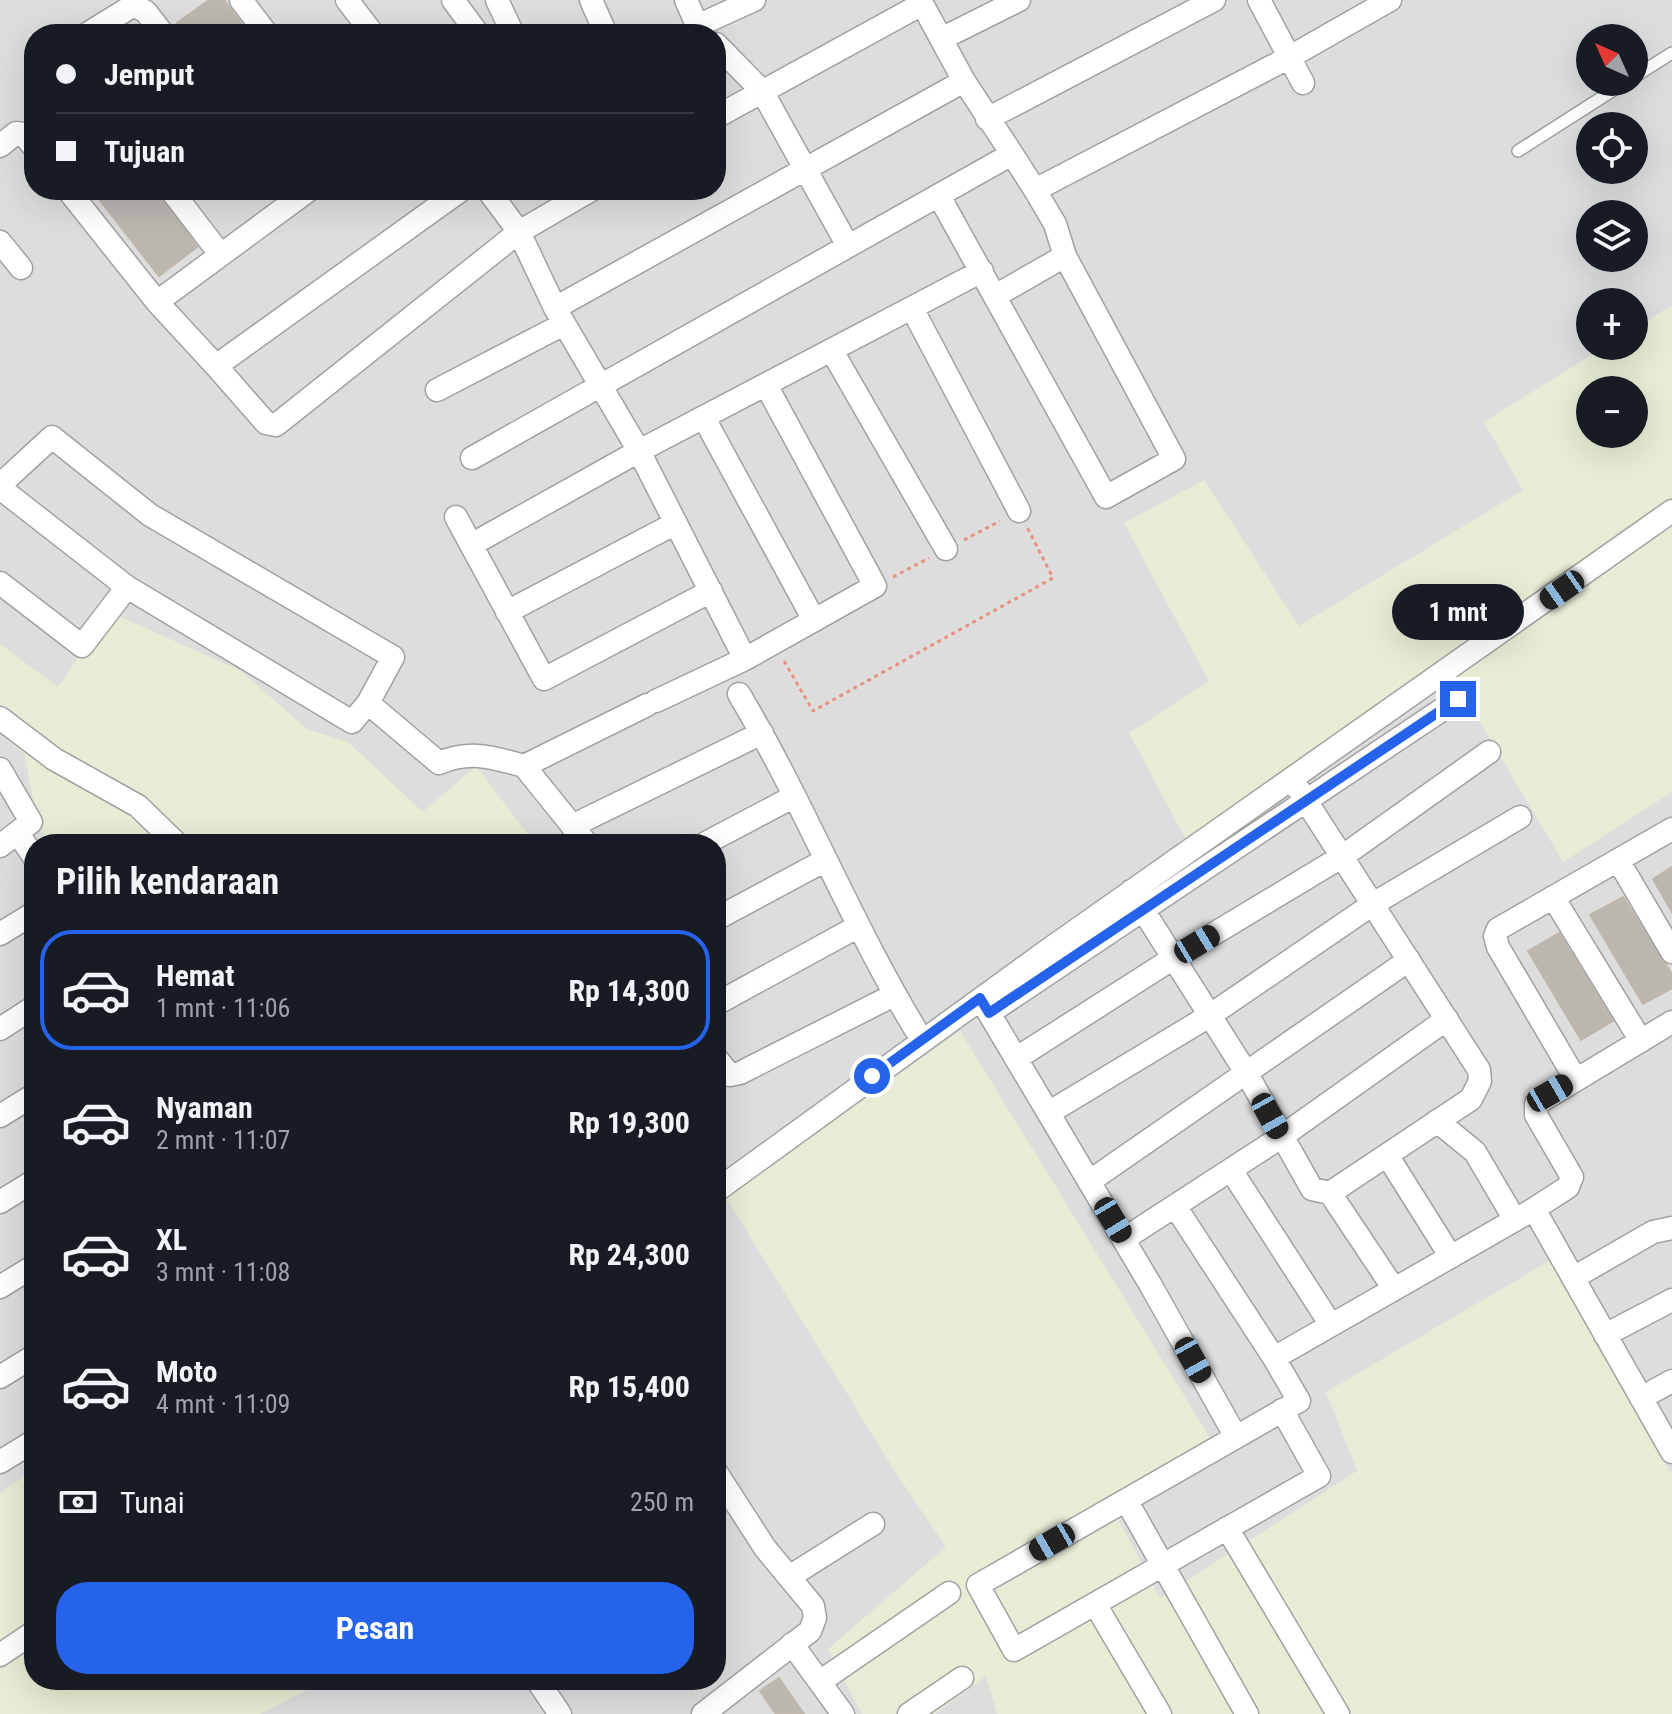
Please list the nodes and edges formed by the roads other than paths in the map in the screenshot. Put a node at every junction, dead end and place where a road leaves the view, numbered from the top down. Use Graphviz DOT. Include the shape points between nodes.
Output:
graph roads {
  1 [pos="241,0"];
  2 [pos="347,0"];
  3 [pos="453,0"];
  4 [pos="497,0"];
  5 [pos="591,0"];
  6 [pos="686,0"];
  7 [pos="754,0"];
  8 [pos="1019,0"];
  9 [pos="1214,0"];
  10 [pos="1259,0"];
  11 [pos="1390,0"];
  12 [pos="921,2"];
  13 [pos="103,24"];
  14 [pos="155,24"];
  15 [pos="259,24"];
  16 [pos="365,24"];
  17 [pos="471,24"];
  18 [pos="508,24"];
  19 [pos="602,24"];
  20 [pos="696,24"];
  21 [pos="710,24"];
  22 [pos="943,38"];
  23 [pos="1672,53"];
  24 [pos="726,54"];
  25 [pos="1288,58"];
  26 [pos="1648,68"];
  27 [pos="964,81"];
  28 [pos="1303,83"];
  29 [pos="762,91"];
  30 [pos="1604,96"];
  31 [pos="726,111"];
  32 [pos="987,119"];
  33 [pos="24,135"];
  34 [pos="0,146"];
  35 [pos="1518,151"];
  36 [pos="1012,154"];
  37 [pos="808,170"];
  38 [pos="1035,190"];
  39 [pos="939,196"];
  40 [pos="76,200"];
  41 [pos="179,200"];
  42 [pos="282,200"];
  43 [pos="447,200"];
  44 [pos="495,200"];
  45 [pos="574,200"];
  46 [pos="519,232"];
  47 [pos="0,242"];
  48 [pos="848,246"];
  49 [pos="220,254"];
  50 [pos="1065,256"];
  51 [pos="21,268"];
  52 [pos="982,271"];
  53 [pos="995,296"];
  54 [pos="157,302"];
  55 [pos="913,310"];
  56 [pos="560,316"];
  57 [pos="832,351"];
  58 [pos="216,366"];
  59 [pos="766,385"];
  60 [pos="601,387"];
  61 [pos="437,390"];
  62 [pos="705,420"];
  63 [pos="639,451"];
  64 [pos="472,458"];
  65 [pos="0,487"];
  66 [pos="1019,511"];
  67 [pos="1672,511"];
  68 [pos="456,517"];
  69 [pos="676,523"];
  70 [pos="471,545"];
  71 [pos="946,549"];
  72 [pos="0,583"];
  73 [pos="127,587"];
  74 [pos="711,591"];
  75 [pos="507,612"];
  76 [pos="814,620"];
  77 [pos="745,659"];
  78 [pos="739,694"];
  79 [pos="1458,699"];
  80 [pos="368,703"];
  81 [pos="0,718"];
  82 [pos="762,733"];
  83 [pos="1489,752"];
  84 [pos="524,766"];
  85 [pos="0,769"];
  86 [pos="1292,779"];
  87 [pos="793,797"];
  88 [pos="1307,802"];
  89 [pos="1520,817"];
  90 [pos="572,826"];
  91 [pos="1672,829"];
  92 [pos="167,834"];
  93 [pos="579,834"];
  94 [pos="723,834"];
  95 [pos="9,841"];
  96 [pos="1343,856"];
  97 [pos="1618,860"];
  98 [pos="824,861"];
  99 [pos="1131,891"];
  100 [pos="1553,897"];
  101 [pos="1373,904"];
  102 [pos="1143,912"];
  103 [pos="726,914"];
  104 [pos="24,919"];
  105 [pos="857,927"];
  106 [pos="0,934"];
  107 [pos="1672,952"];
  108 [pos="1172,959"];
  109 [pos="1409,960"];
  110 [pos="894,995"];
  111 [pos="726,999"];
  112 [pos="984,1006"];
  113 [pos="24,1013"];
  114 [pos="1209,1016"];
  115 [pos="1447,1019"];
  116 [pos="1672,1022"];
  117 [pos="0,1029"];
  118 [pos="922,1040"];
  119 [pos="1641,1041"];
  120 [pos="1017,1058"];
  121 [pos="726,1070"];
  122 [pos="1247,1074"];
  123 [pos="1575,1078"];
  124 [pos="24,1101"];
  125 [pos="1050,1112"];
  126 [pos="0,1116"];
  127 [pos="1437,1121"];
  128 [pos="1281,1137"];
  129 [pos="1387,1155"];
  130 [pos="1231,1170"];
  131 [pos="1090,1181"];
  132 [pos="726,1184"];
  133 [pos="24,1187"];
  134 [pos="1330,1193"];
  135 [pos="0,1202"];
  136 [pos="1175,1206"];
  137 [pos="1524,1214"];
  138 [pos="1672,1228"];
  139 [pos="1124,1239"];
  140 [pos="1451,1257"];
  141 [pos="24,1272"];
  142 [pos="1573,1278"];
  143 [pos="0,1287"];
  144 [pos="1394,1289"];
  145 [pos="1672,1300"];
  146 [pos="1331,1325"];
  147 [pos="1605,1335"];
  148 [pos="1274,1358"];
  149 [pos="24,1362"];
  150 [pos="0,1377"];
  151 [pos="1672,1381"];
  152 [pos="1641,1398"];
  153 [pos="1282,1410"];
  154 [pos="1236,1437"];
  155 [pos="24,1447"];
  156 [pos="1672,1452"];
  157 [pos="0,1462"];
  158 [pos="726,1488"];
  159 [pos="1126,1500"];
  160 [pos="873,1524"];
  161 [pos="1227,1528"];
  162 [pos="1163,1565"];
  163 [pos="789,1577"];
  164 [pos="949,1593"];
  165 [pos="1095,1604"];
  166 [pos="24,1639"];
  167 [pos="792,1644"];
  168 [pos="0,1655"];
  169 [pos="962,1678"];
  170 [pos="821,1681"];
  171 [pos="544,1690"];
  172 [pos="560,1714"];
  173 [pos="703,1714"];
  174 [pos="843,1714"];
  175 [pos="909,1714"];
  176 [pos="1160,1714"];
  177 [pos="1247,1714"];
  178 [pos="1338,1714"];
  1 -- 15 [label="street"];
  2 -- 16 [label="street"];
  3 -- 17 [label="street"];
  4 -- 18 [label="street"];
  5 -- 19 [label="street"];
  6 -- 20 [label="street"];
  7 -- 21 [label="street"];
  8 -- 22 [label="street"];
  9 -- 32 [label="street"];
  10 -- 25 [label="street"];
  11 -- 25 [label="street"];
  12 -- 22 [label="street"];
  12 -- 29 [label="street"];
  13 -- 14 [label="street" via="134,5"];
  22 -- 27 [label="street"];
  23 -- 26 [label="lane"];
  24 -- 29 [label="street"];
  25 -- 28 [label="street"];
  25 -- 38 [label="street"];
  27 -- 32 [label="street"];
  27 -- 37 [label="street"];
  29 -- 31 [label="street"];
  29 -- 37 [label="street"];
  30 -- 35 [label="lane"];
  32 -- 36 [label="street"];
  33 -- 34 [label="street" via="16,133"];
  36 -- 38 [label="street"];
  36 -- 39 [label="street"];
  37 -- 48 [label="street"];
  37 -- 56 [label="street"];
  38 -- 50 [label="street" via="1055,224"];
  39 -- 48 [label="street"];
  39 -- 52 [label="street"];
  40 -- 54 [label="street"];
  41 -- 49 [label="street"];
  42 -- 49 [label="street"];
  43 -- 58 [label="street"];
  44 -- 46 [label="street"];
  45 -- 46 [label="street"];
  46 -- 56 [label="street"];
  46 -- 58 [label="street" via="276,425 266,423"];
  47 -- 51 [label="street"];
  48 -- 60 [label="street"];
  49 -- 54 [label="street"];
  50 -- 53 [label="street"];
  50 -- 53 [label="street" via="1174,459 1106,497"];
  52 -- 53 [label="street"];
  52 -- 55 [label="street"];
  54 -- 58 [label="street"];
  55 -- 57 [label="street"];
  55 -- 66 [label="street"];
  56 -- 60 [label="street"];
  56 -- 61 [label="street"];
  57 -- 59 [label="street"];
  57 -- 71 [label="street"];
  59 -- 62 [label="street"];
  59 -- 76 [label="street" via="875,586"];
  60 -- 63 [label="street"];
  60 -- 64 [label="street"];
  62 -- 63 [label="street"];
  62 -- 76 [label="street"];
  63 -- 69 [label="street"];
  63 -- 70 [label="street"];
  65 -- 73 [label="street"];
  65 -- 80 [label="street" via="52,437 150,515 393,657"];
  67 -- 86 [label="street"];
  68 -- 70 [label="street"];
  69 -- 74 [label="street"];
  69 -- 75 [label="street"];
  70 -- 75 [label="street"];
  72 -- 73 [label="street" via="82,646"];
  73 -- 80 [label="street" via="352,722"];
  74 -- 75 [label="street" via="544,679"];
  74 -- 77 [label="street"];
  76 -- 77 [label="street"];
  77 -- 84 [label="street"];
  78 -- 82 [label="street"];
  79 -- 88 [label="street"];
  80 -- 84 [label="street" via="439,763 460,754"];
  81 -- 92 [label="street" via="54,759 138,806"];
  82 -- 87 [label="street"];
  82 -- 90 [label="street"];
  83 -- 96 [label="street"];
  84 -- 90 [label="street"];
  85 -- 95 [label="street" via="31,822"];
  86 -- 88 [label="street"];
  86 -- 99 [label="street"];
  87 -- 94 [label="street"];
  87 -- 98 [label="street"];
  88 -- 96 [label="street"];
  88 -- 102 [label="street"];
  89 -- 101 [label="street"];
  90 -- 93 [label="street"];
  91 -- 97 [label="street"];
  96 -- 101 [label="street"];
  96 -- 108 [label="street"];
  97 -- 100 [label="street"];
  97 -- 107 [label="street"];
  98 -- 103 [label="street"];
  98 -- 105 [label="street"];
  99 -- 102 [label="street"];
  99 -- 112 [label="street"];
  100 -- 119 [label="street"];
  100 -- 123 [label="street" via="1498,929 1495,936"];
  101 -- 109 [label="street"];
  101 -- 114 [label="street"];
  102 -- 108 [label="street"];
  102 -- 112 [label="street"];
  104 -- 106 [label="street"];
  105 -- 110 [label="street"];
  105 -- 111 [label="street"];
  108 -- 114 [label="street"];
  108 -- 120 [label="street"];
  109 -- 115 [label="street"];
  109 -- 122 [label="street"];
  110 -- 118 [label="street"];
  110 -- 121 [label="street" via="740,1073"];
  112 -- 118 [label="street"];
  112 -- 120 [label="street"];
  113 -- 117 [label="street"];
  114 -- 122 [label="street"];
  114 -- 125 [label="street"];
  115 -- 127 [label="street" via="1479,1070 1480,1081 1471,1099"];
  115 -- 128 [label="street"];
  116 -- 119 [label="street"];
  118 -- 132 [label="street"];
  119 -- 123 [label="street"];
  120 -- 125 [label="street"];
  122 -- 128 [label="street"];
  122 -- 131 [label="street"];
  123 -- 137 [label="street" via="1535,1106 1572,1177 1568,1187"];
  124 -- 126 [label="street"];
  125 -- 131 [label="street"];
  127 -- 129 [label="street"];
  127 -- 137 [label="street" via="1475,1152"];
  128 -- 130 [label="street"];
  128 -- 134 [label="street" via="1312,1189"];
  129 -- 134 [label="street"];
  129 -- 140 [label="street"];
  130 -- 136 [label="street"];
  130 -- 146 [label="street"];
  131 -- 139 [label="street"];
  133 -- 135 [label="street"];
  134 -- 144 [label="street"];
  136 -- 139 [label="street"];
  136 -- 148 [label="street"];
  137 -- 140 [label="street"];
  137 -- 142 [label="street"];
  138 -- 142 [label="street" via="1653,1232"];
  139 -- 154 [label="street"];
  140 -- 144 [label="street"];
  141 -- 143 [label="street"];
  142 -- 147 [label="street"];
  144 -- 146 [label="street"];
  145 -- 147 [label="street"];
  146 -- 148 [label="street"];
  147 -- 152 [label="street"];
  148 -- 153 [label="street" via="1299,1401"];
  149 -- 150 [label="street"];
  151 -- 152 [label="street"];
  152 -- 156 [label="street"];
  153 -- 154 [label="street"];
  153 -- 161 [label="street" via="1319,1476"];
  154 -- 159 [label="street"];
  155 -- 157 [label="street"];
  158 -- 163 [label="street"];
  159 -- 162 [label="street"];
  159 -- 165 [label="street" via="978,1585 1014,1650"];
  160 -- 163 [label="street"];
  161 -- 162 [label="street"];
  161 -- 178 [label="street"];
  162 -- 165 [label="street"];
  162 -- 177 [label="street"];
  163 -- 167 [label="street" via="813,1606 815,1618 810,1631"];
  164 -- 170 [label="street"];
  165 -- 176 [label="street"];
  166 -- 168 [label="street"];
  167 -- 170 [label="street"];
  167 -- 173 [label="street"];
  169 -- 175 [label="street"];
  170 -- 174 [label="street"];
  171 -- 172 [label="street"];
}
